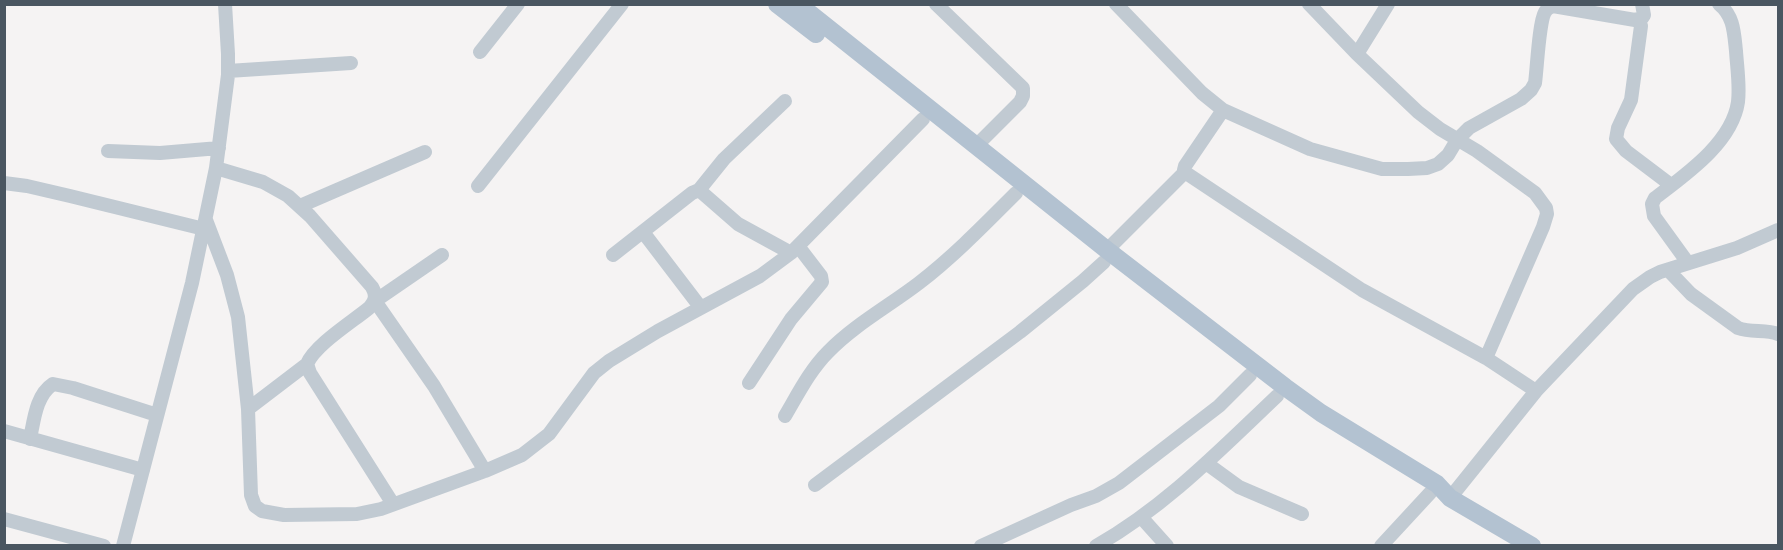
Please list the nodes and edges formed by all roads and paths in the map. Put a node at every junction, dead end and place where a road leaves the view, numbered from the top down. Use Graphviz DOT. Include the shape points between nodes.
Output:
graph roads {
  1 [pos="225,4"];
  2 [pos="518,4"];
  3 [pos="622,4"];
  4 [pos="936,4"];
  5 [pos="1116,4"];
  6 [pos="1309,4"];
  7 [pos="1388,4"];
  8 [pos="1642,4"];
  9 [pos="1719,4"];
  10 [pos="785,5"];
  11 [pos="1639,20"];
  12 [pos="480,52"];
  13 [pos="1357,54"];
  14 [pos="351,63"];
  15 [pos="228,71"];
  16 [pos="785,101"];
  17 [pos="1223,111"];
  18 [pos="923,119"];
  19 [pos="1457,140"];
  20 [pos="976,146"];
  21 [pos="219,148"];
  22 [pos="108,151"];
  23 [pos="425,152"];
  24 [pos="216,168"];
  25 [pos="1185,172"];
  26 [pos="4,183"];
  27 [pos="1671,185"];
  28 [pos="478,186"];
  29 [pos="699,190"];
  30 [pos="1016,193"];
  31 [pos="300,206"];
  32 [pos="205,224"];
  33 [pos="1779,230"];
  34 [pos="643,232"];
  35 [pos="794,250"];
  36 [pos="442,255"];
  37 [pos="613,255"];
  38 [pos="1105,256"];
  39 [pos="1688,263"];
  40 [pos="1668,270"];
  41 [pos="375,301"];
  42 [pos="701,308"];
  43 [pos="1779,334"];
  44 [pos="1486,358"];
  45 [pos="307,364"];
  46 [pos="1250,375"];
  47 [pos="749,382"];
  48 [pos="1536,391"];
  49 [pos="1277,396"];
  50 [pos="248,409"];
  51 [pos="157,415"];
  52 [pos="785,416"];
  53 [pos="4,431"];
  54 [pos="30,439"];
  55 [pos="1206,463"];
  56 [pos="143,470"];
  57 [pos="485,471"];
  58 [pos="815,485"];
  59 [pos="1430,493"];
  60 [pos="1450,498"];
  61 [pos="393,504"];
  62 [pos="1302,514"];
  63 [pos="1142,517"];
  64 [pos="4,519"];
  65 [pos="104,546"];
  66 [pos="123,546"];
  67 [pos="981,546"];
  68 [pos="1096,546"];
  69 [pos="1167,546"];
  70 [pos="1381,546"];
  71 [pos="1532,546"];
  1 -- 15 [label="street"];
  2 -- 12 [label="street"];
  3 -- 28 [label="street"];
  4 -- 20 [label="street" via="1023,88 1020,102"];
  5 -- 17 [label="street"];
  6 -- 13 [label="street"];
  7 -- 13 [label="street"];
  8 -- 11 [label="street" via="1644,15"];
  9 -- 27 [label="street" via="1731,16 1734,29 1738,104 1732,121 1710,151"];
  10 -- 18 [label="main road"];
  10 -- 20 [label="main road"];
  11 -- 19 [label="street" via="1553,6 1547,9 1533,87"];
  11 -- 27 [label="street" via="1631,100 1616,139"];
  13 -- 19 [label="street" via="1418,112"];
  14 -- 15 [label="street"];
  15 -- 21 [label="street"];
  16 -- 29 [label="street" via="724,159"];
  17 -- 19 [label="street" via="1310,149 1382,169 1434,165 1448,155"];
  17 -- 25 [label="street" via="1185,166"];
  18 -- 30 [label="main road"];
  18 -- 35 [label="street"];
  19 -- 44 [label="street" via="1535,193 1547,214"];
  20 -- 38 [label="main road"];
  21 -- 22 [label="street" via="160,153"];
  21 -- 24 [label="street"];
  23 -- 31 [label="street"];
  24 -- 31 [label="street" via="263,182"];
  24 -- 32 [label="street"];
  25 -- 38 [label="street"];
  25 -- 44 [label="street" via="1362,290"];
  26 -- 32 [label="street"];
  27 -- 39 [label="street" via="1655,198 1652,209"];
  29 -- 34 [label="street"];
  29 -- 35 [label="street" via="738,224"];
  30 -- 38 [label="main road"];
  30 -- 52 [label="street" via="919,283 827,352"];
  31 -- 41 [label="street" via="372,287"];
  32 -- 50 [label="street" via="227,275 238,316"];
  32 -- 51 [label="street"];
  33 -- 39 [label="street"];
  34 -- 37 [label="street"];
  34 -- 42 [label="street"];
  35 -- 42 [label="street" via="760,276"];
  35 -- 47 [label="street" via="822,282 791,319"];
  36 -- 41 [label="street"];
  38 -- 46 [label="main road"];
  38 -- 58 [label="street" via="1083,281 1020,332"];
  38 -- 60 [label="main road" via="1321,413 1437,484"];
  39 -- 40 [label="street"];
  40 -- 43 [label="street" via="1691,294 1738,328"];
  40 -- 48 [label="street" via="1633,289"];
  41 -- 45 [label="street" via="320,347"];
  41 -- 57 [label="street" via="434,386"];
  42 -- 57 [label="street" via="609,361 540,442"];
  44 -- 48 [label="street"];
  45 -- 50 [label="street"];
  45 -- 61 [label="street"];
  46 -- 49 [label="main road"];
  46 -- 67 [label="street" via="1219,406 1119,483"];
  48 -- 60 [label="street"];
  49 -- 55 [label="street"];
  49 -- 59 [label="main road"];
  50 -- 61 [label="street" via="251,495 262,511 284,515 357,514"];
  51 -- 54 [label="street" via="53,384 42,394"];
  51 -- 56 [label="street"];
  53 -- 54 [label="street"];
  54 -- 56 [label="street"];
  55 -- 62 [label="street" via="1239,487"];
  55 -- 63 [label="street"];
  56 -- 66 [label="street"];
  57 -- 61 [label="street"];
  59 -- 60 [label="main road"];
  59 -- 70 [label="street"];
  60 -- 71 [label="main road"];
  63 -- 68 [label="street"];
  63 -- 69 [label="street"];
  64 -- 65 [label="street"];
}
